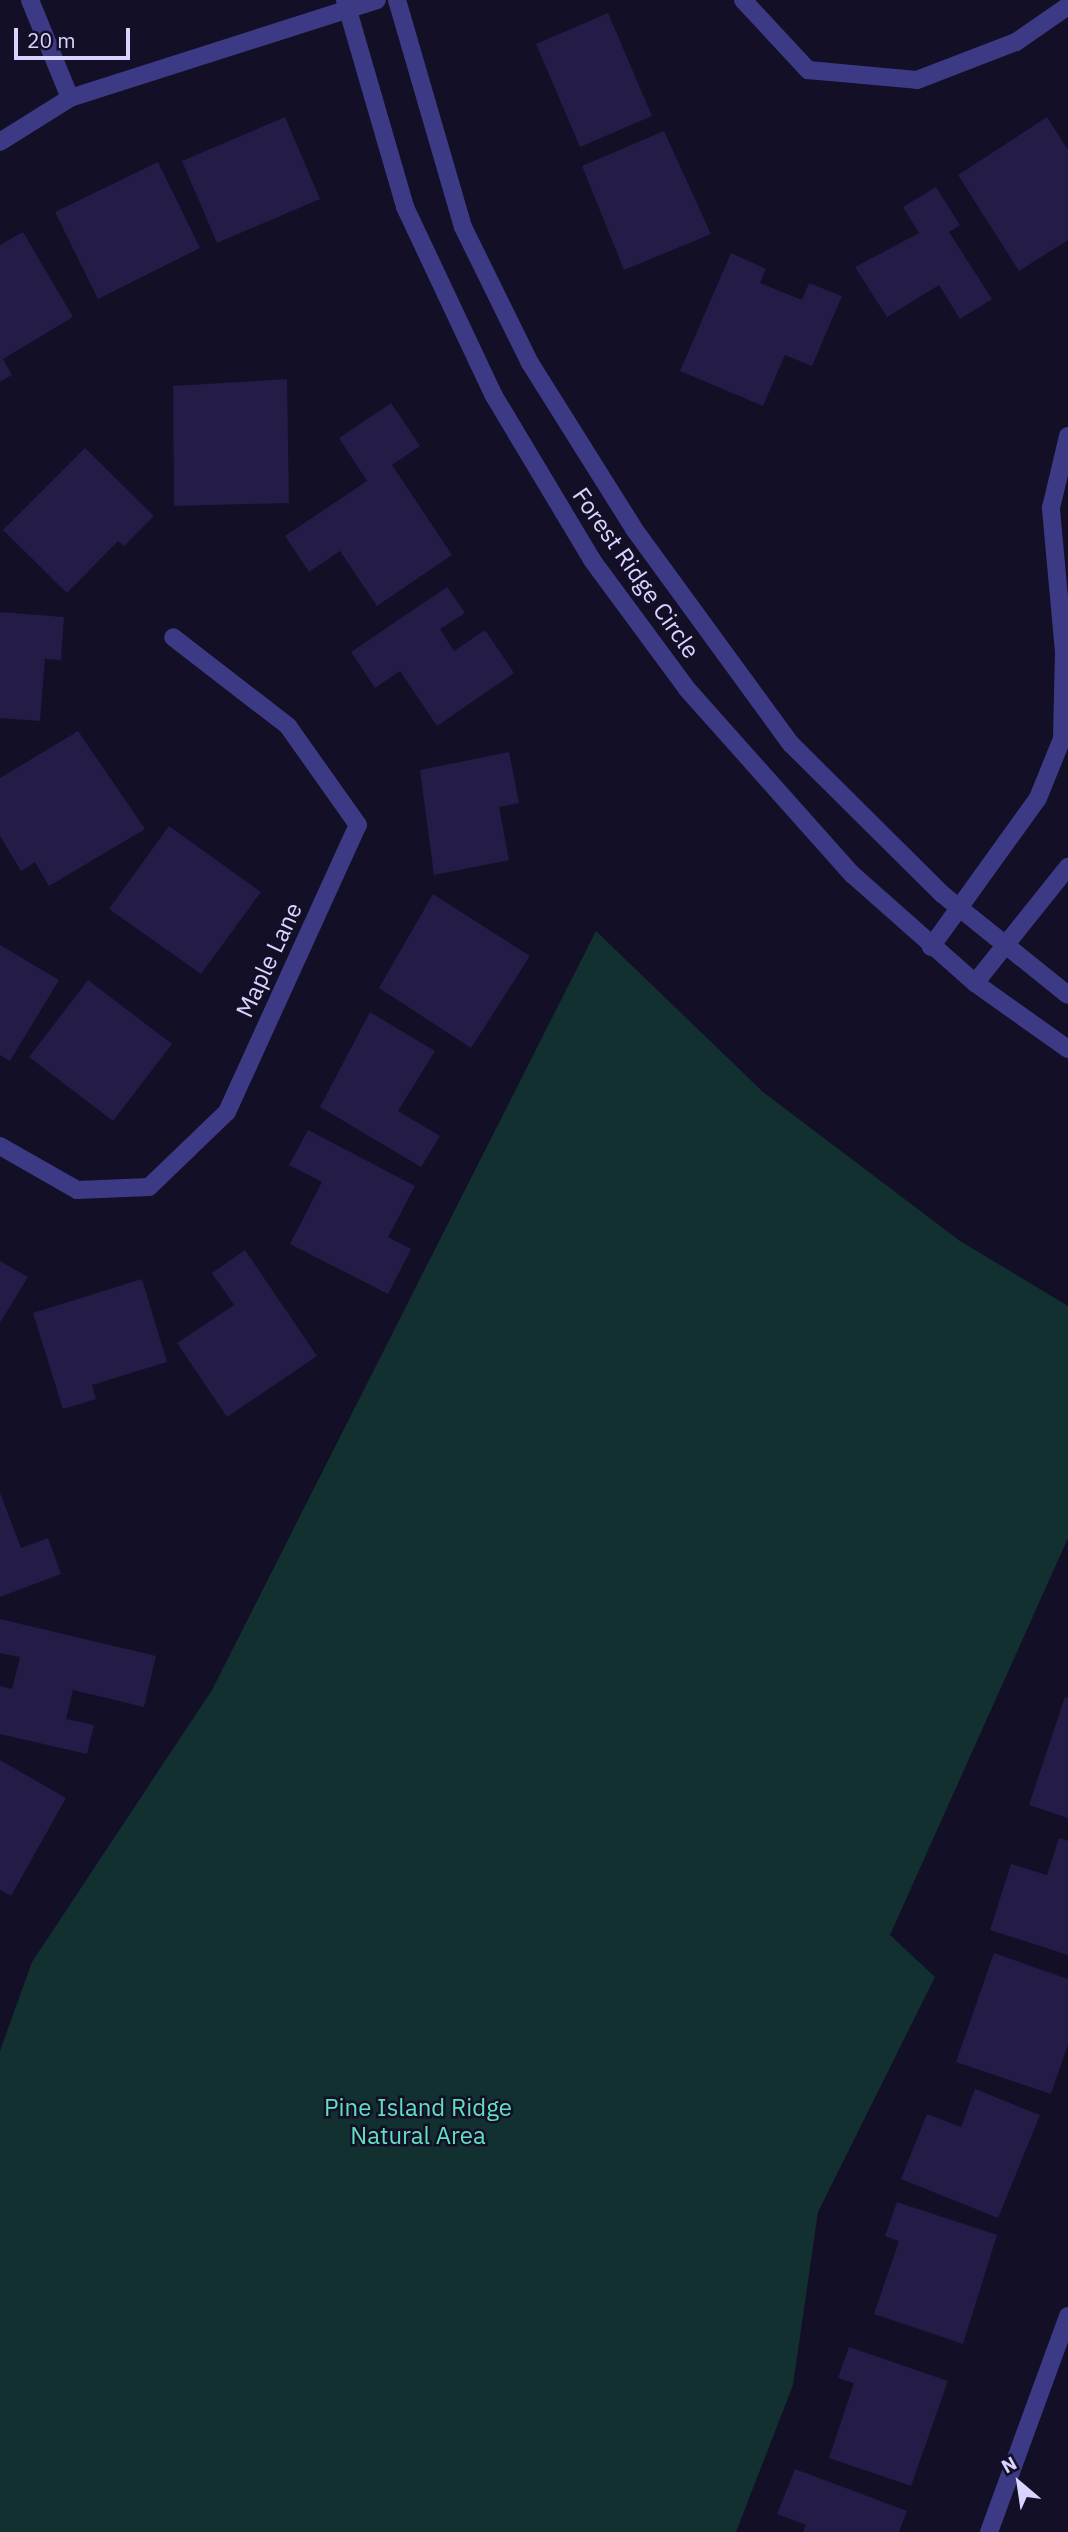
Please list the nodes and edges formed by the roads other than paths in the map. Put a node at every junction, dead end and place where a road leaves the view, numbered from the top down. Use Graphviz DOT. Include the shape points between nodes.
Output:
graph roads {
  1 [pos="30,0"];
  2 [pos="377,0"];
  3 [pos="397,0"];
  4 [pos="743,0"];
  5 [pos="346,4"];
  6 [pos="1068,6"];
  7 [pos="70,98"];
  8 [pos="0,142"];
  9 [pos="1068,436"];
  10 [pos="173,637"];
  11 [pos="1068,867"];
  12 [pos="960,908"];
  13 [pos="932,947"];
  14 [pos="1006,947"];
  15 [pos="975,983"];
  16 [pos="1068,995"];
  17 [pos="1068,1049"];
  18 [pos="0,1146"];
  19 [pos="1068,2316"];
  20 [pos="1064,2344"];
  21 [pos="989,2532"];
  1 -- 7 [label="street"];
  2 -- 5 [label="street"];
  3 -- 12 [label="street, Forest Ridge Circle" via="463,228 537,375 744,684 869,825"];
  4 -- 6 [label="street" via="808,70 917,80 1016,42"];
  5 -- 7 [label="street"];
  5 -- 13 [label="street, Forest Ridge Circle" via="410,218 494,396 592,561 771,789"];
  7 -- 8 [label="street"];
  9 -- 12 [label="street" via="1051,508 1064,652 1062,739 1038,798"];
  10 -- 18 [label="street, Maple Lane" via="288,726 358,825 227,1111 149,1187 77,1190"];
  11 -- 14 [label="street"];
  12 -- 13 [label="street"];
  12 -- 14 [label="street, Forest Ridge Circle"];
  13 -- 15 [label="street, Forest Ridge Circle"];
  14 -- 15 [label="street"];
  14 -- 16 [label="street, Forest Ridge Circle"];
  15 -- 17 [label="street, Forest Ridge Circle"];
  19 -- 20 [label="street"];
  20 -- 21 [label="street"];
}
